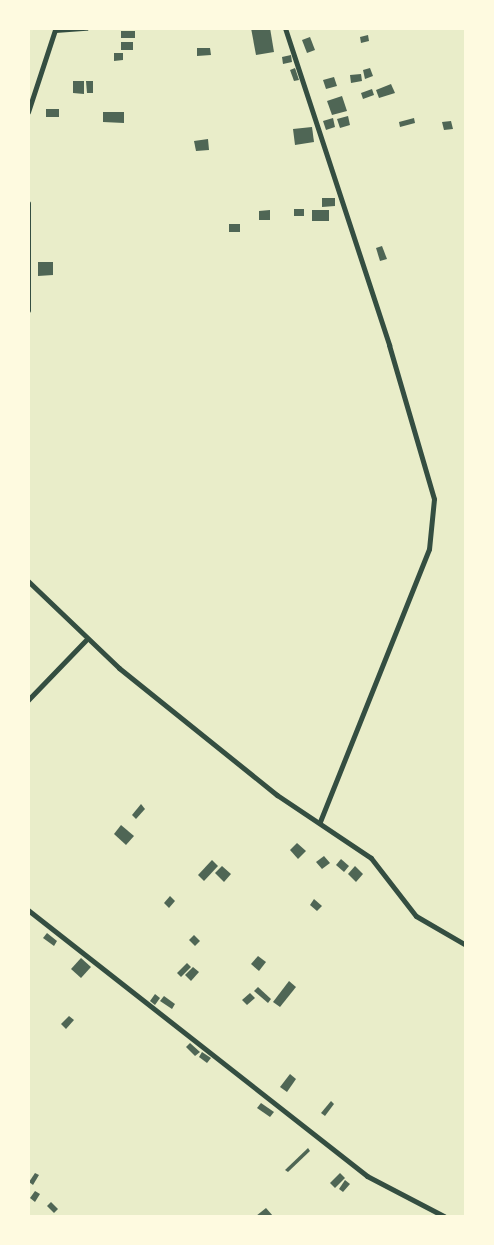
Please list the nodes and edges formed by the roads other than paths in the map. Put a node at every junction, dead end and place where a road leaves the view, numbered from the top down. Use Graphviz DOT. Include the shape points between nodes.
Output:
graph roads {
  1 [pos="86,28"];
  2 [pos="285,28"];
  3 [pos="28,112"];
  4 [pos="28,203"];
  5 [pos="28,310"];
  6 [pos="28,581"];
  7 [pos="86,640"];
  8 [pos="28,700"];
  9 [pos="320,822"];
  10 [pos="28,910"];
  11 [pos="465,945"];
  12 [pos="444,1216"];
  1 -- 3 [label="street" via="55,30"];
  2 -- 9 [label="street" via="389,345 434,499 429,549"];
  4 -- 5 [label="street"];
  6 -- 7 [label="street"];
  7 -- 8 [label="street"];
  7 -- 9 [label="street" via="277,795"];
  9 -- 11 [label="street" via="371,858 416,916"];
  10 -- 12 [label="street" via="367,1176"];
}
